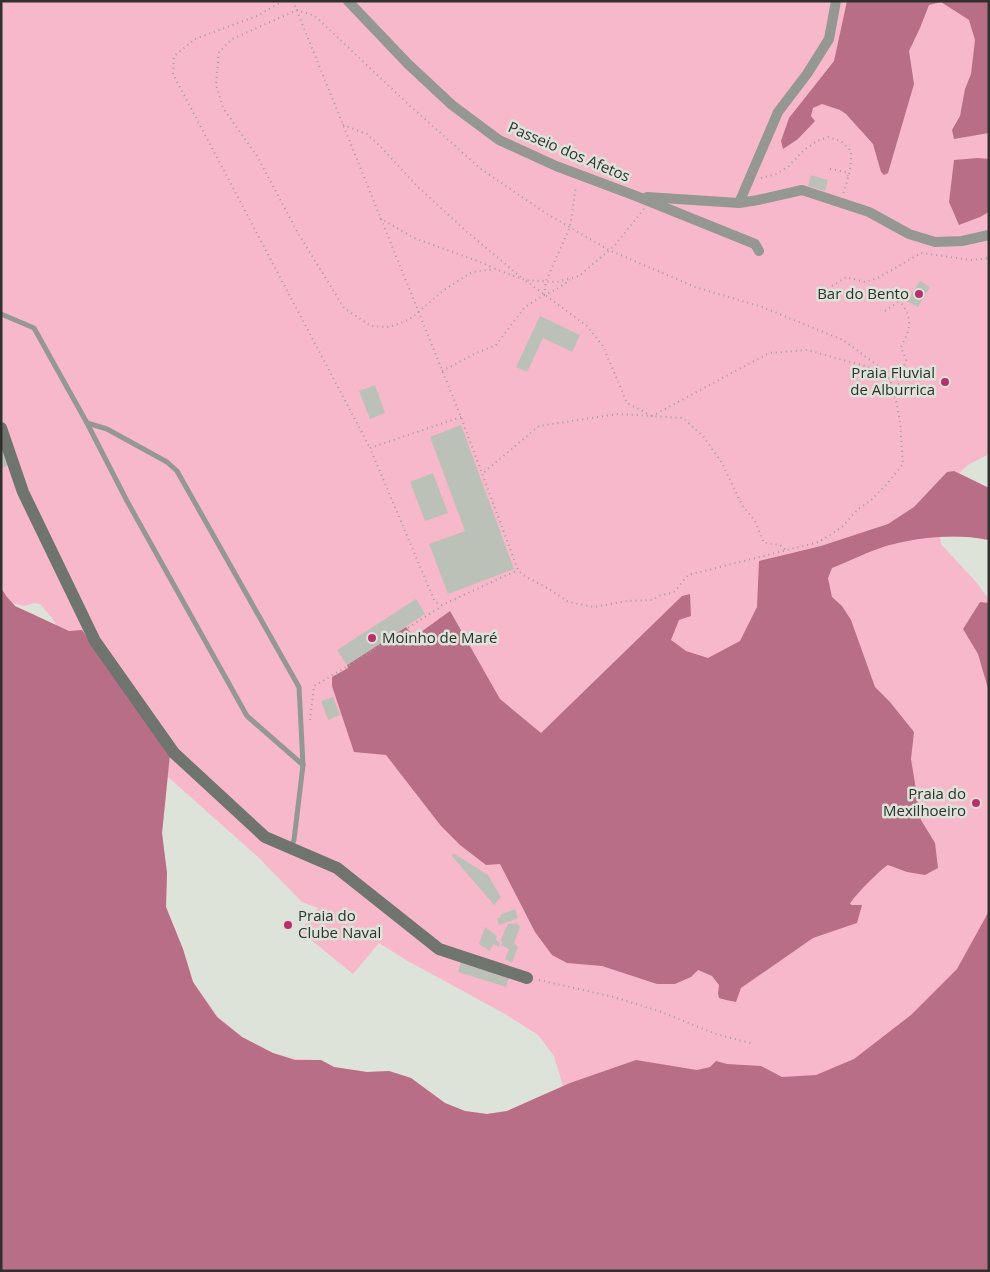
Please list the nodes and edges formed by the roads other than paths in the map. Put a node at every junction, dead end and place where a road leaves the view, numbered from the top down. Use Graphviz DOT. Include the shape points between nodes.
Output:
graph roads {
  1 [pos="348,1"];
  2 [pos="836,1"];
  3 [pos="636,196"];
  4 [pos="739,203"];
  5 [pos="989,235"];
  6 [pos="759,251"];
  7 [pos="1,314"];
  8 [pos="87,423"];
  9 [pos="1,428"];
  10 [pos="304,765"];
  11 [pos="290,848"];
  12 [pos="527,978"];
  1 -- 3 [label="street, Passeio dos Afetos" via="408,64 499,140"];
  2 -- 4 [label="street" via="829,39 778,112"];
  3 -- 4 [label="street"];
  3 -- 6 [label="street, Passeio dos Afetos" via="755,244"];
  4 -- 5 [label="street" via="802,190 869,212 909,234 935,242"];
  7 -- 8 [label="lane" via="34,328"];
  8 -- 10 [label="lane" via="247,716"];
  8 -- 10 [label="lane" via="106,429 167,462 177,471 299,687"];
  9 -- 11 [label="street" via="23,492 95,641 174,753 265,837"];
  10 -- 11 [label="lane" via="294,840"];
  11 -- 12 [label="street" via="337,868 439,948"];
}
